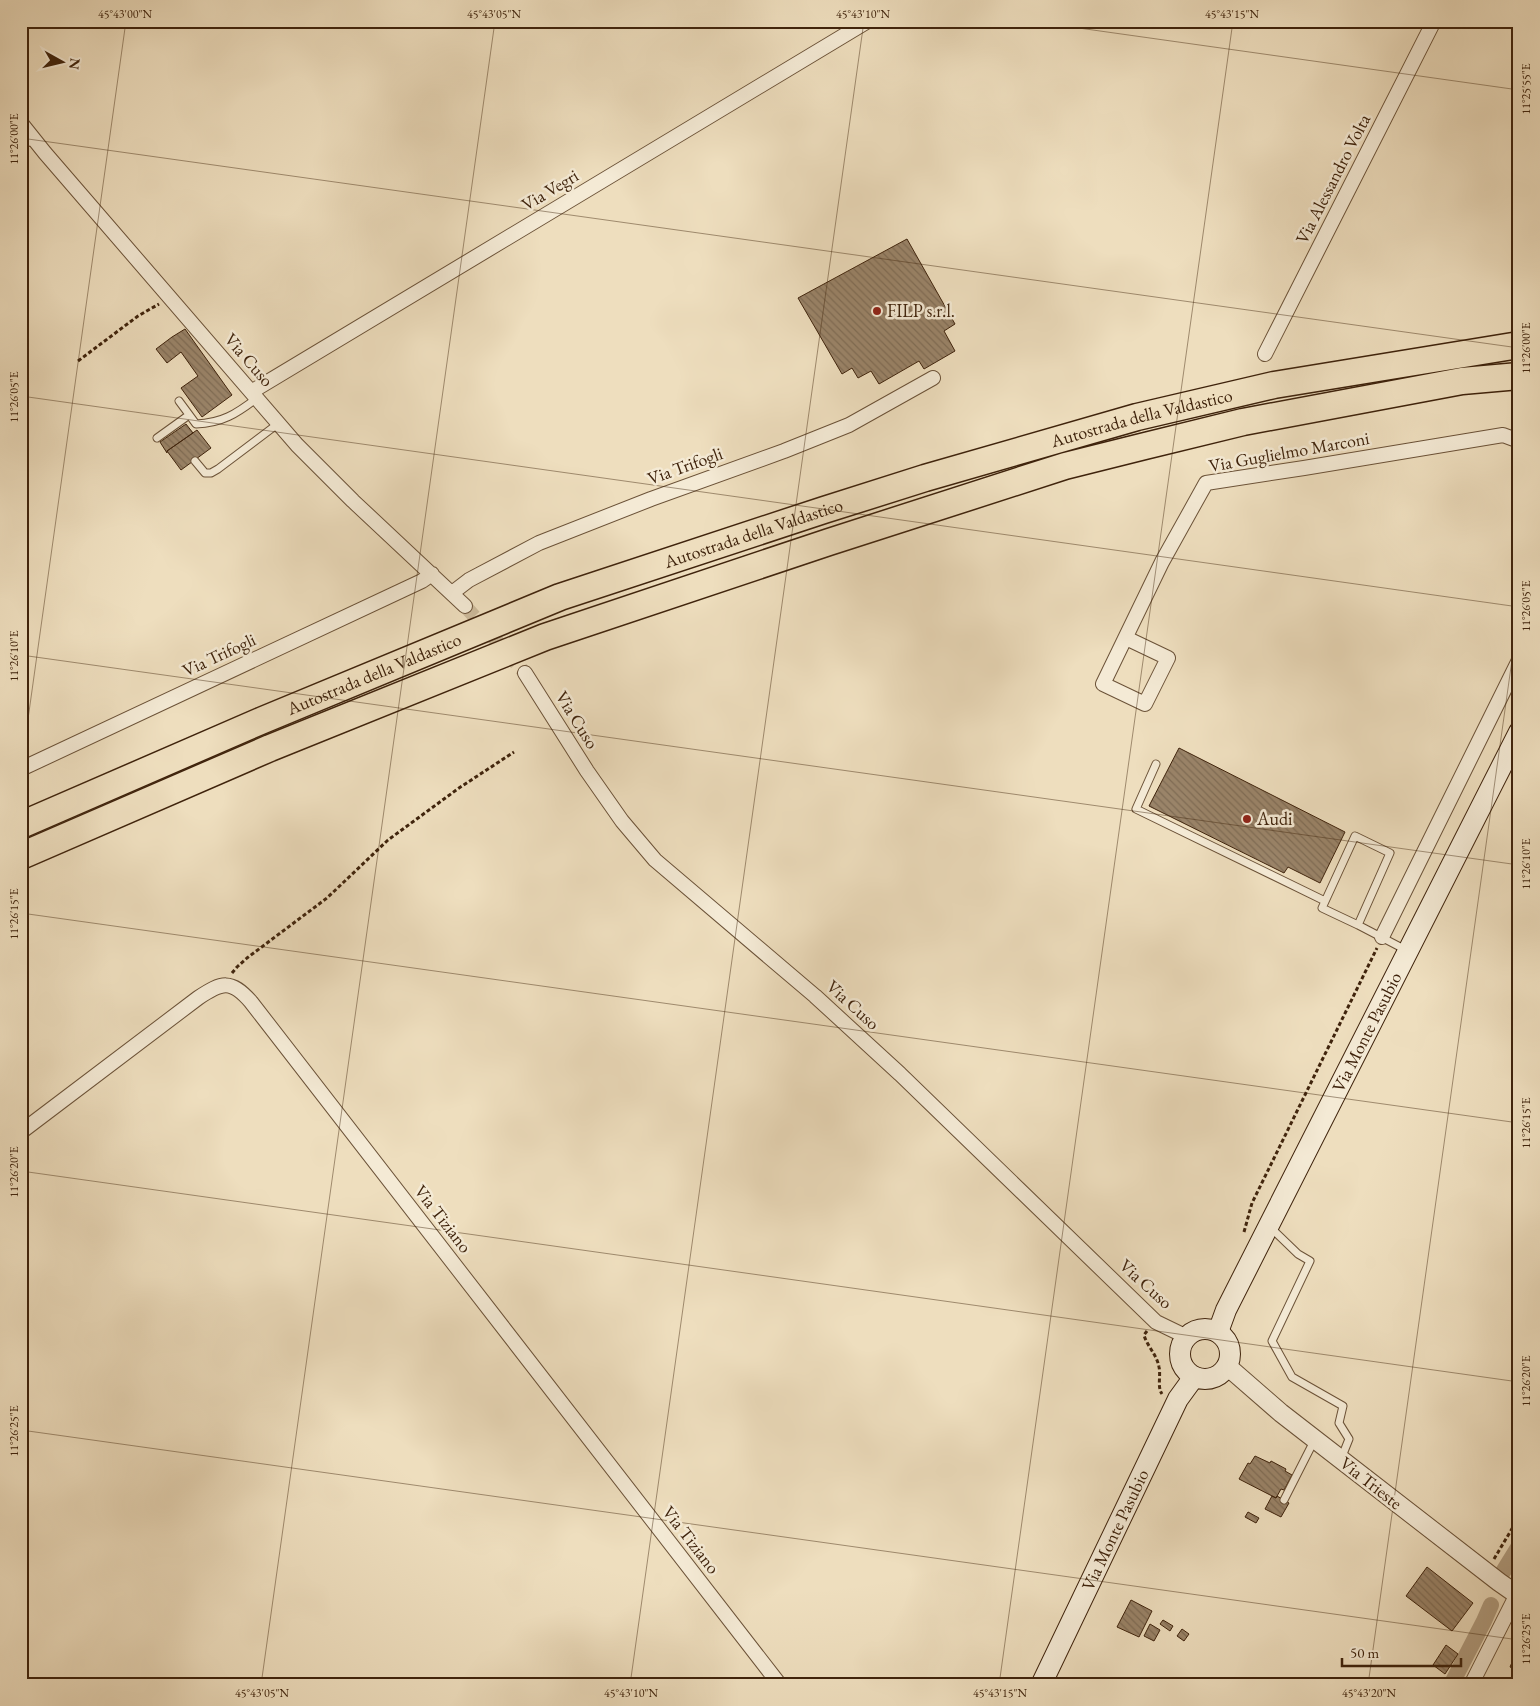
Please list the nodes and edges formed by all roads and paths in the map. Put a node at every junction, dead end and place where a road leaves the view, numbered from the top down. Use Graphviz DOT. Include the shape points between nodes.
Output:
graph roads {
  1 [pos="868,21"];
  2 [pos="1434,21"];
  3 [pos="21,123"];
  4 [pos="28,142"];
  5 [pos="170,298"];
  6 [pos="1519,344"];
  7 [pos="1265,354"];
  8 [pos="78,361"];
  9 [pos="1519,376"];
  10 [pos="933,378"];
  11 [pos="254,395"];
  12 [pos="179,401"];
  13 [pos="189,415"];
  14 [pos="279,423"];
  15 [pos="157,438"];
  16 [pos="1519,441"];
  17 [pos="195,461"];
  18 [pos="432,574"];
  19 [pos="452,593"];
  20 [pos="465,606"];
  21 [pos="1126,638"];
  22 [pos="1519,660"];
  23 [pos="525,673"];
  24 [pos="1519,732"];
  25 [pos="514,752"];
  26 [pos="1156,764"];
  27 [pos="21,769"];
  28 [pos="21,825"];
  29 [pos="21,856"];
  30 [pos="1325,901"];
  31 [pos="1358,924"];
  32 [pos="1382,937"];
  33 [pos="1408,952"];
  34 [pos="228,986"];
  35 [pos="21,1132"];
  36 [pos="1270,1227"];
  37 [pos="1242,1240"];
  38 [pos="1156,1322"];
  39 [pos="1218,1332"];
  40 [pos="1188,1336"];
  41 [pos="1227,1366"];
  42 [pos="1194,1377"];
  43 [pos="1178,1399"];
  44 [pos="1315,1439"];
  45 [pos="1341,1460"];
  46 [pos="1284,1500"];
  47 [pos="1519,1517"];
  48 [pos="1492,1577"];
  49 [pos="1518,1595"];
  50 [pos="780,1685"];
  51 [pos="1041,1685"];
  52 [pos="1471,1685"];
  1 -- 11 [label="street, Via Vegri"];
  2 -- 7 [label="street, Via Alessandro Volta"];
  3 -- 4 [label="street, Via Cuso"];
  4 -- 5 [label="street, Via Cuso"];
  5 -- 8 [label="path" via="138,316"];
  5 -- 11 [label="street, Via Cuso"];
  6 -- 28 [label="highway, Autostrada della Valdastico" via="1274,385 1137,417 926,478 560,597 272,716"];
  9 -- 29 [label="highway, Autostrada della Valdastico" via="1462,381 1244,422 1065,466 545,637 270,748"];
  10 -- 19 [label="street, Via Trifogli" via="849,425 539,543 468,580"];
  11 -- 13 [label="lane" via="233,416 224,420 196,424"];
  11 -- 14 [label="street, Via Cuso"];
  12 -- 13 [label="lane"];
  13 -- 15 [label="lane"];
  14 -- 17 [label="lane" via="218,470 205,473"];
  14 -- 18 [label="street, Via Cuso" via="353,501"];
  16 -- 21 [label="street, Via Guglielmo Marconi" via="1503,435 1206,483 1162,562"];
  18 -- 19 [label="street, Via Cuso"];
  18 -- 27 [label="street, Via Trifogli"];
  19 -- 20 [label="street, Via Cuso"];
  21 -- 21 [label="street, Via Guglielmo Marconi" via="1103,684 1145,704 1168,658"];
  22 -- 32 [label="street"];
  23 -- 38 [label="street, Via Cuso" via="587,771 622,821 655,860 816,996"];
  24 -- 33 [label="main road, Via Monte Pasubio"];
  25 -- 34 [label="path" via="388,840 327,898 236,967"];
  26 -- 30 [label="lane" via="1136,809"];
  30 -- 31 [label="lane" via="1322,908"];
  30 -- 31 [label="lane" via="1354,836 1390,853"];
  31 -- 32 [label="lane"];
  32 -- 33 [label="lane"];
  32 -- 37 [label="path" via="1252,1203"];
  33 -- 36 [label="main road, Via Monte Pasubio"];
  34 -- 35 [label="street" via="215,987 198,998"];
  34 -- 50 [label="street, Via Tiziano" via="236,988 251,1002"];
  36 -- 39 [label="main road, Via Monte Pasubio" via="1226,1310"];
  36 -- 45 [label="lane" via="1310,1262 1272,1341 1292,1377 1343,1406 1339,1423 1349,1439"];
  38 -- 40 [label="street, Via Cuso"];
  38 -- 43 [label="path" via="1144,1334 1145,1340 1158,1363 1161,1393"];
  39 -- 40 [label="main road" via="1202,1329"];
  39 -- 41 [label="main road" via="1224,1337 1230,1352"];
  40 -- 42 [label="main road" via="1180,1358"];
  41 -- 42 [label="main road" via="1216,1377"];
  41 -- 44 [label="street, Via Trieste"];
  42 -- 43 [label="main road, Via Monte Pasubio"];
  43 -- 51 [label="main road, Via Monte Pasubio"];
  44 -- 45 [label="street, Via Trieste"];
  44 -- 46 [label="lane"];
  45 -- 48 [label="street, Via Trieste"];
  47 -- 48 [label="path" via="1494,1558"];
  48 -- 49 [label="street, Via Trieste"];
  49 -- 52 [label="street"];
}
